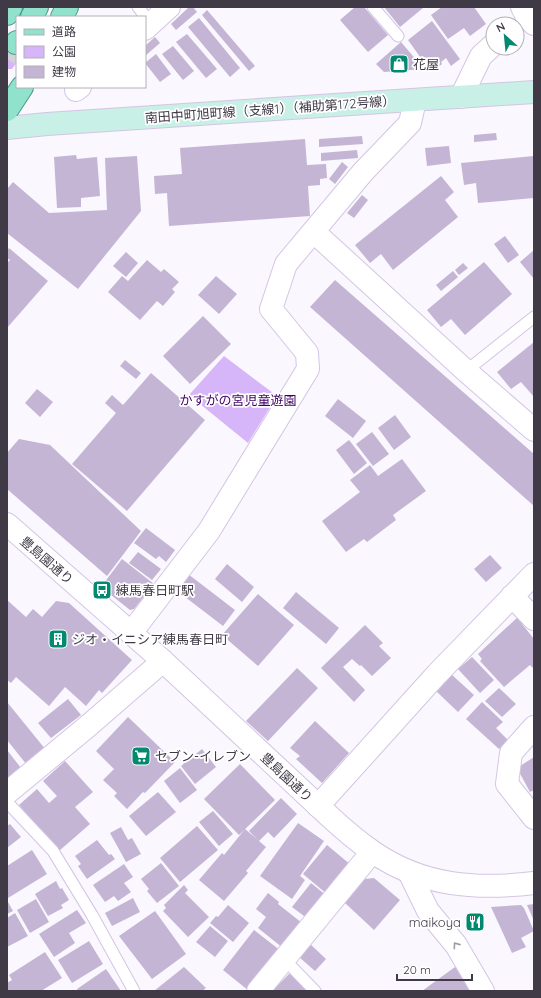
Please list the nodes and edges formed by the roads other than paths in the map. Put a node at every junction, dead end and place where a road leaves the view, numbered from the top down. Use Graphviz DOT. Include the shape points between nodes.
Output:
graph roads {
  1 [pos="11,7"];
  2 [pos="37,7"];
  3 [pos="67,7"];
  4 [pos="168,7"];
  5 [pos="373,7"];
  6 [pos="7,14"];
  7 [pos="32,16"];
  8 [pos="62,16"];
  9 [pos="146,19"];
  10 [pos="398,36"];
  11 [pos="485,52"];
  12 [pos="21,88"];
  13 [pos="534,92"];
  14 [pos="461,97"];
  15 [pos="415,100"];
  16 [pos="7,110"];
  17 [pos="7,128"];
  18 [pos="314,232"];
  19 [pos="534,317"];
  20 [pos="466,371"];
  21 [pos="534,430"];
  22 [pos="7,524"];
  23 [pos="534,574"];
  24 [pos="512,596"];
  25 [pos="534,619"];
  26 [pos="131,633"];
  27 [pos="163,661"];
  28 [pos="534,728"];
  29 [pos="7,793"];
  30 [pos="7,802"];
  31 [pos="318,806"];
  32 [pos="534,818"];
  33 [pos="372,852"];
  34 [pos="409,872"];
  35 [pos="534,884"];
  36 [pos="284,959"];
  37 [pos="134,991"];
  38 [pos="258,991"];
  39 [pos="315,991"];
  40 [pos="483,991"];
  1 -- 6 [label="main road"];
  2 -- 7 [label="main road"];
  3 -- 8 [label="main road"];
  4 -- 9 [label="street"];
  5 -- 10 [label="lane"];
  11 -- 14 [label="street"];
  12 -- 16 [label="main road"];
  13 -- 14 [label="main road, 南田中町旭町線（支線1）（補助第172号線）"];
  14 -- 15 [label="main road, 南田中町旭町線（支線1）（補助第172号線）"];
  15 -- 17 [label="main road, 南田中町旭町線（支線1）（補助第172号線）"];
  15 -- 18 [label="street" via="410,123 363,172"];
  18 -- 20 [label="street"];
  18 -- 26 [label="street" via="286,264 271,309 307,353 308,369 209,531"];
  19 -- 20 [label="lane"];
  20 -- 21 [label="street"];
  22 -- 26 [label="street, 豊島園通り"];
  23 -- 24 [label="street"];
  24 -- 25 [label="street"];
  24 -- 31 [label="street" via="437,674"];
  26 -- 27 [label="street, 豊島園通り"];
  27 -- 29 [label="street"];
  27 -- 31 [label="street, 豊島園通り"];
  28 -- 32 [label="street" via="511,753 507,784"];
  30 -- 37 [label="lane" via="53,851"];
  31 -- 33 [label="street, 豊島園通り"];
  33 -- 34 [label="street, 豊島園通り"];
  33 -- 36 [label="street"];
  34 -- 35 [label="street, 豊島園通り" via="430,880 458,885"];
  40 -- 34 [label="street, one-way" via="456,945 428,911"];
  36 -- 38 [label="street"];
  36 -- 39 [label="lane"];
}
